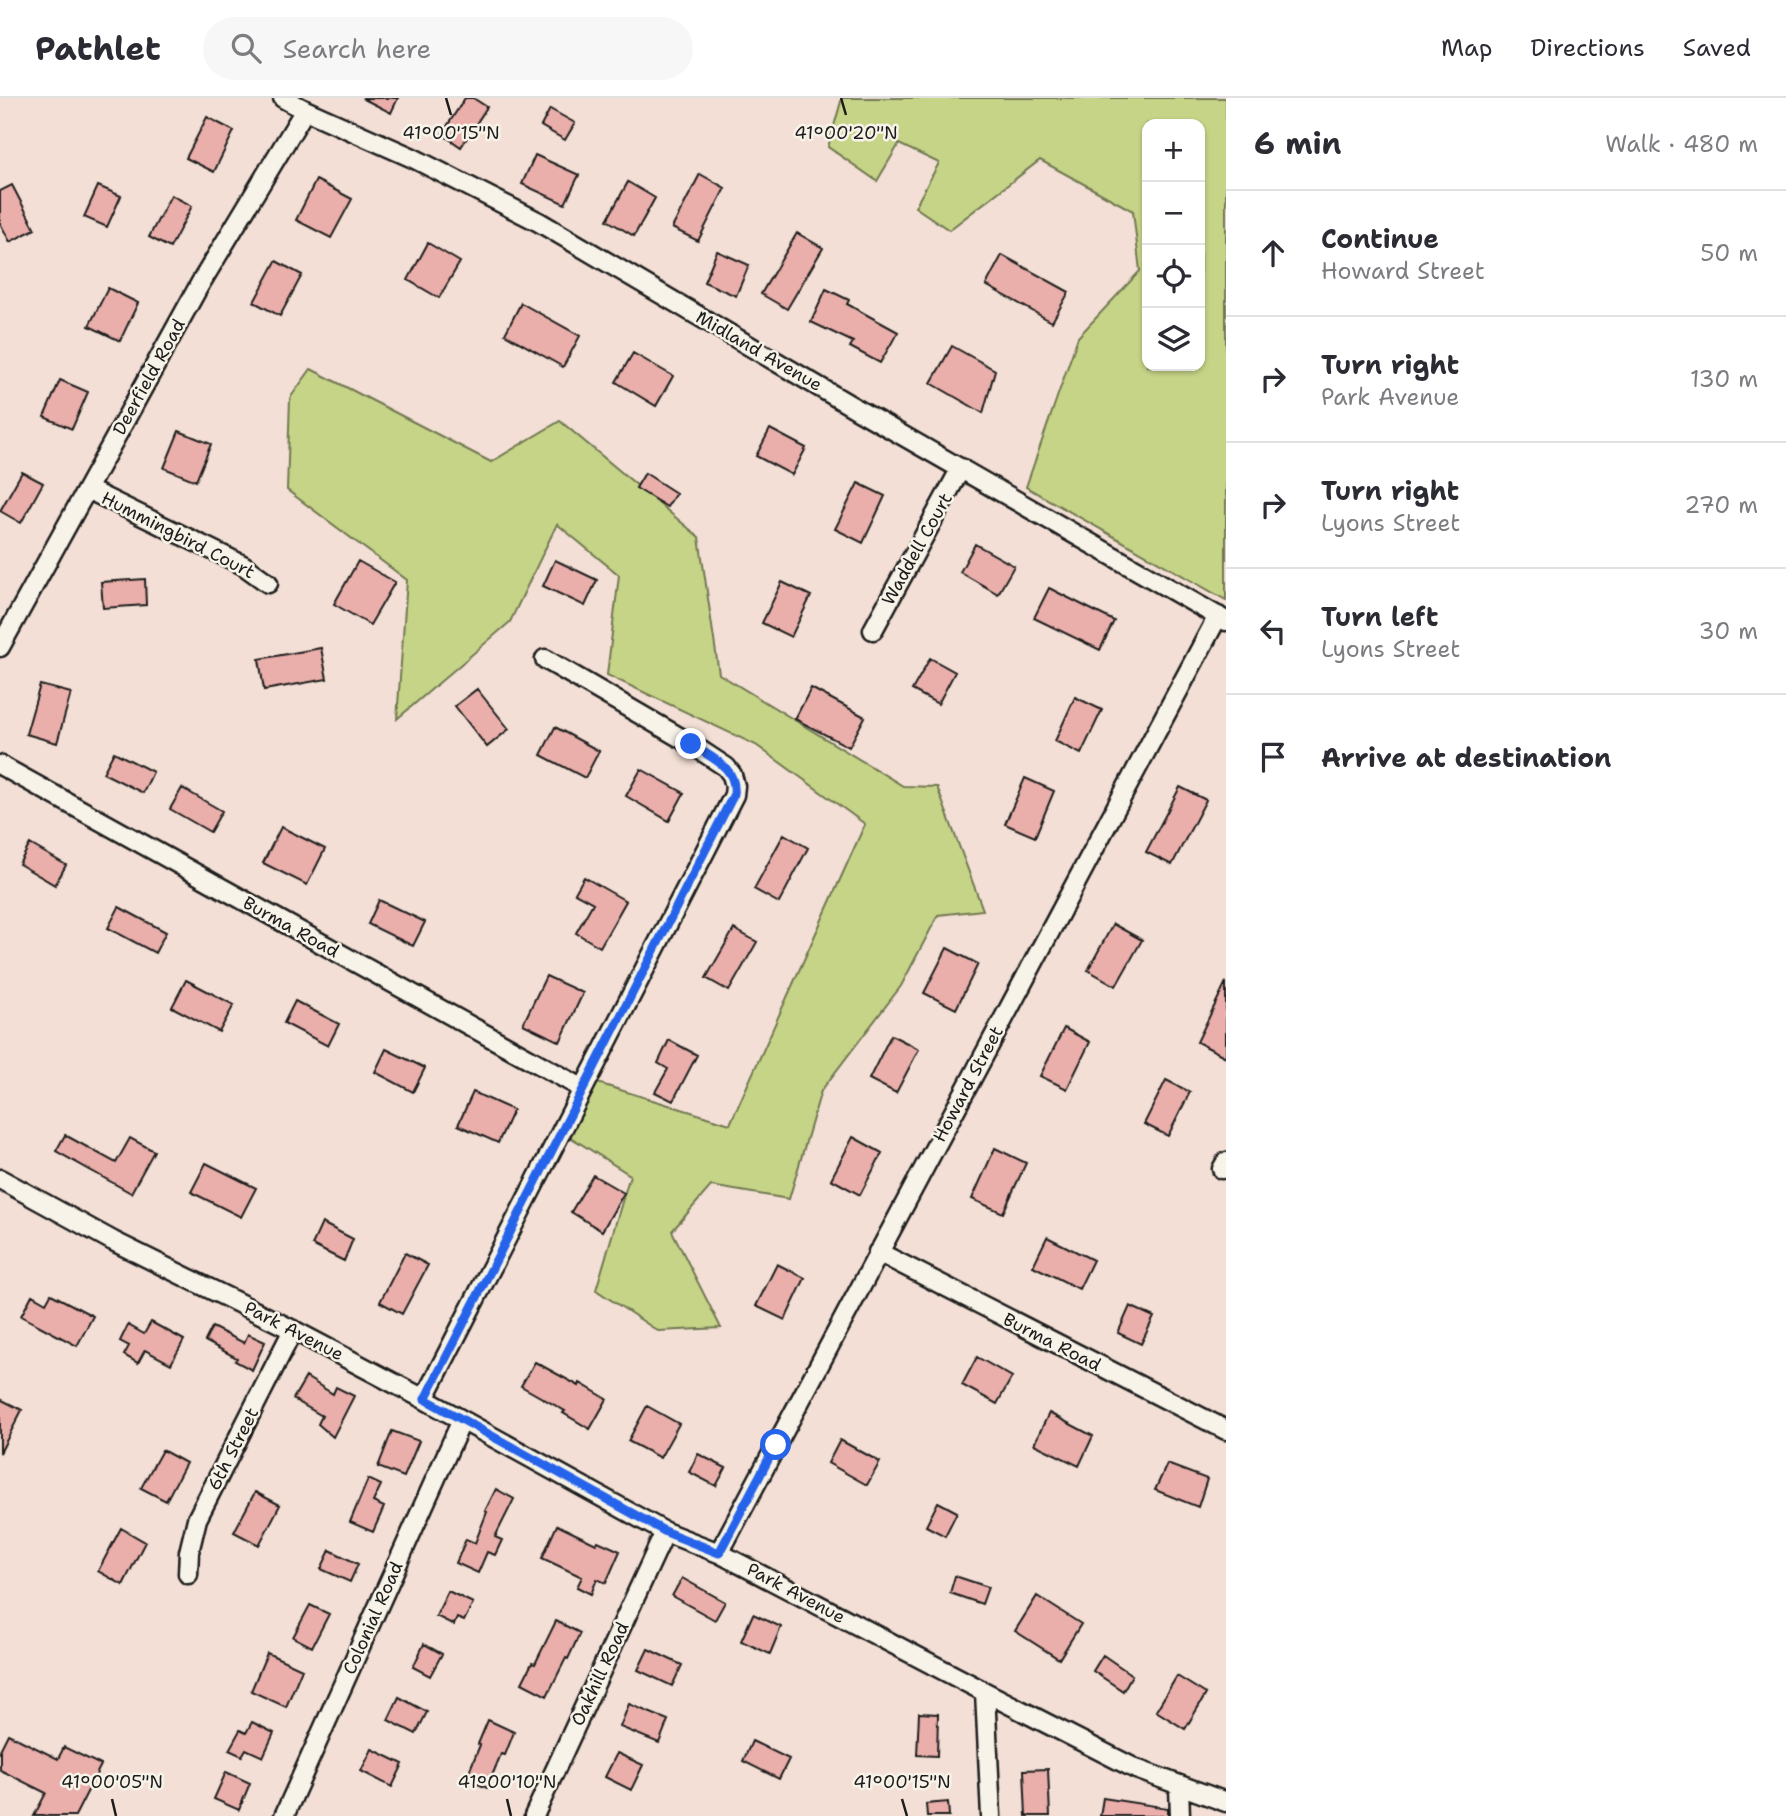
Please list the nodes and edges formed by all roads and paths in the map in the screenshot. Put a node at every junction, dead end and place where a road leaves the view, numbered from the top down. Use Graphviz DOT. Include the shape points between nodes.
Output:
graph roads {
  1 [pos="283,98"];
  2 [pos="305,110"];
  3 [pos="961,468"];
  4 [pos="87,489"];
  5 [pos="268,583"];
  6 [pos="1222,618"];
  7 [pos="873,630"];
  8 [pos="0,647"];
  9 [pos="545,659"];
  10 [pos="0,765"];
  11 [pos="582,1088"];
  12 [pos="0,1179"];
  13 [pos="878,1252"];
  14 [pos="293,1329"];
  15 [pos="425,1399"];
  16 [pos="462,1420"];
  17 [pos="1226,1430"];
  18 [pos="666,1532"];
  19 [pos="719,1553"];
  20 [pos="188,1574"];
  21 [pos="985,1692"];
  22 [pos="1179,1786"];
  23 [pos="1226,1802"];
  24 [pos="284,1816"];
  25 [pos="534,1816"];
  26 [pos="990,1816"];
  27 [pos="1180,1816"];
  1 -- 2 [label="street, Midland Avenue"];
  2 -- 3 [label="street, Midland Avenue" via="539,222"];
  2 -- 4 [label="street, Deerfield Road" via="200,284"];
  3 -- 6 [label="street, Midland Avenue"];
  3 -- 7 [label="street, Waddell Court"];
  4 -- 5 [label="street, Hummingbird Court" via="243,565"];
  4 -- 8 [label="street, Deerfield Road"];
  6 -- 13 [label="street, Howard Street"];
  9 -- 11 [label="street" via="726,767 735,786"];
  10 -- 11 [label="street, Burma Road"];
  11 -- 15 [label="street"];
  12 -- 14 [label="street, Park Avenue" via="113,1241"];
  13 -- 17 [label="street, Burma Road"];
  13 -- 19 [label="street, Howard Street"];
  14 -- 15 [label="street, Park Avenue"];
  14 -- 20 [label="street, 6th Street" via="197,1519"];
  15 -- 16 [label="street, Park Avenue"];
  16 -- 18 [label="street, Park Avenue"];
  16 -- 24 [label="street, Colonial Road"];
  18 -- 19 [label="street, Park Avenue"];
  18 -- 25 [label="street, Oakhill Road"];
  19 -- 21 [label="street, Park Avenue"];
  21 -- 22 [label="street, Park Avenue"];
  21 -- 26 [label="street"];
  22 -- 23 [label="street, Park Avenue"];
  22 -- 27 [label="street"];
}
